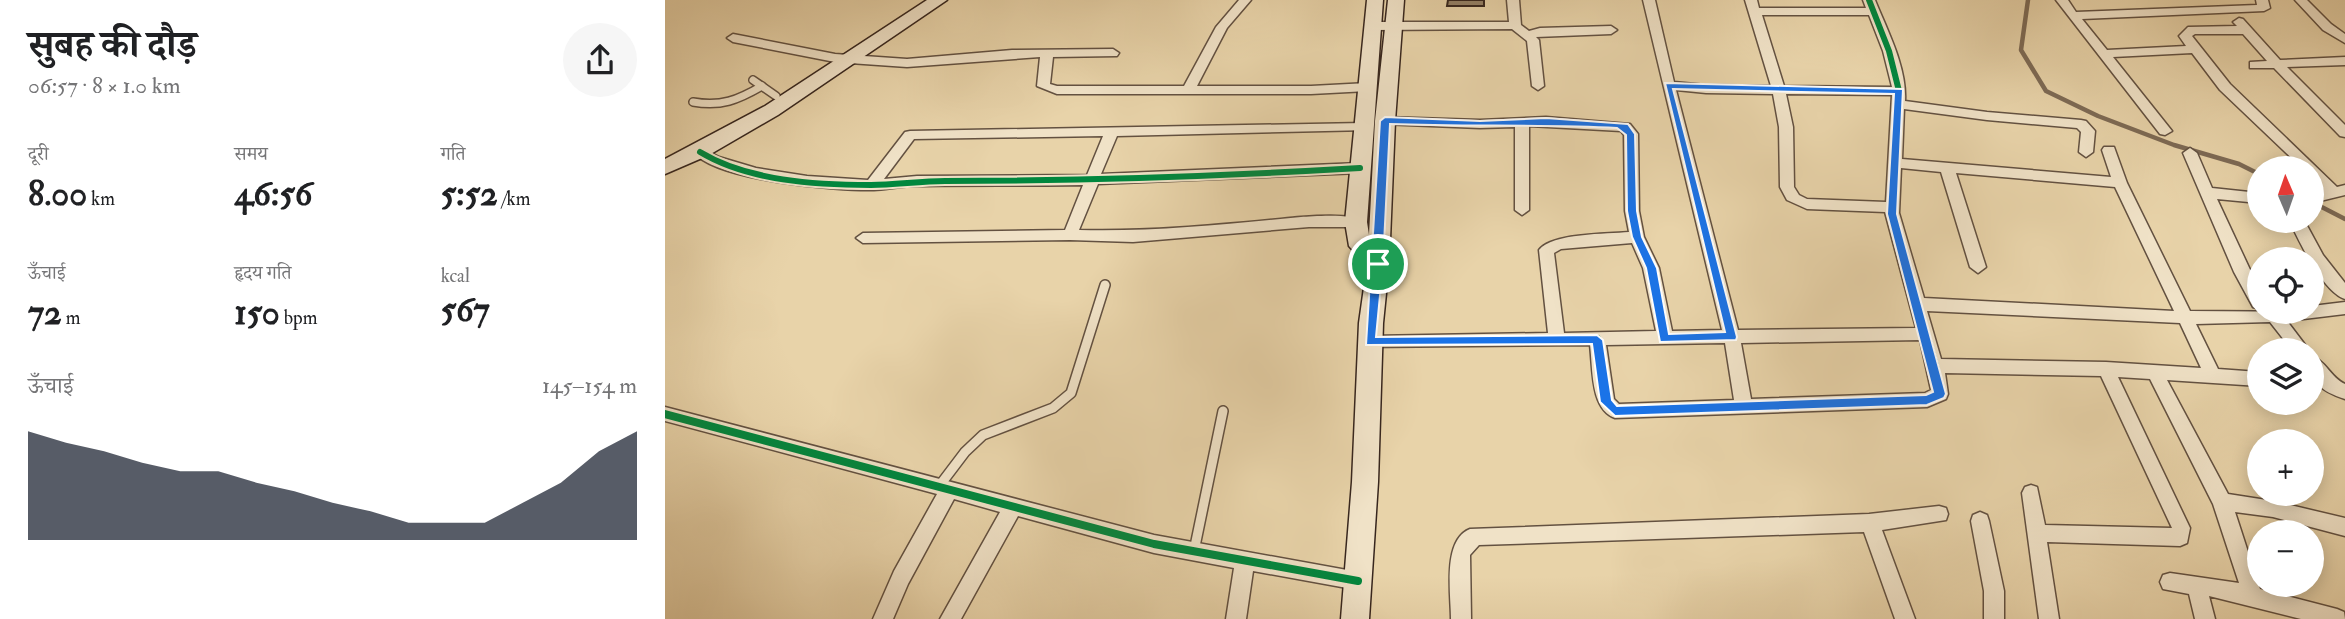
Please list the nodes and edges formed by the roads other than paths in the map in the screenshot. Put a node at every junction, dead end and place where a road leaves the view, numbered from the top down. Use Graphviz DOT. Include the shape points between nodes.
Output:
graph roads {
  1 [pos="923,0"];
  2 [pos="939,0"];
  3 [pos="1245,0"];
  4 [pos="1375,0"];
  5 [pos="1396,0"];
  6 [pos="1513,0"];
  7 [pos="1649,0"];
  8 [pos="2062,0"];
  9 [pos="2263,0"];
  10 [pos="2301,0"];
  11 [pos="1753,6"];
  12 [pos="1871,6"];
  13 [pos="2228,9"];
  14 [pos="2073,16"];
  15 [pos="1373,26"];
  16 [pos="1394,26"];
  17 [pos="1515,26"];
  18 [pos="1611,30"];
  19 [pos="2244,30"];
  20 [pos="1529,36"];
  21 [pos="733,38"];
  22 [pos="2345,39"];
  23 [pos="2195,49"];
  24 [pos="1113,53"];
  25 [pos="1047,54"];
  26 [pos="2104,54"];
  27 [pos="841,59"];
  28 [pos="2345,61"];
  29 [pos="2254,65"];
  30 [pos="2278,65"];
  31 [pos="753,80"];
  32 [pos="1668,85"];
  33 [pos="1538,86"];
  34 [pos="1368,87"];
  35 [pos="1188,90"];
  36 [pos="1779,90"];
  37 [pos="769,91"];
  38 [pos="1900,97"];
  39 [pos="693,102"];
  40 [pos="1385,121"];
  41 [pos="1522,123"];
  42 [pos="1364,127"];
  43 [pos="1112,131"];
  44 [pos="2165,131"];
  45 [pos="2345,133"];
  46 [pos="2109,150"];
  47 [pos="701,152"];
  48 [pos="2086,152"];
  49 [pos="2190,153"];
  50 [pos="665,154"];
  51 [pos="2297,156"];
  52 [pos="1895,163"];
  53 [pos="665,167"];
  54 [pos="1360,168"];
  55 [pos="1947,168"];
  56 [pos="2324,179"];
  57 [pos="1090,181"];
  58 [pos="2120,183"];
  59 [pos="871,185"];
  60 [pos="2339,191"];
  61 [pos="2210,193"];
  62 [pos="2247,197"];
  63 [pos="1891,207"];
  64 [pos="1522,210"];
  65 [pos="1356,222"];
  66 [pos="2302,233"];
  67 [pos="1070,235"];
  68 [pos="1637,237"];
  69 [pos="863,239"];
  70 [pos="1378,264"];
  71 [pos="1978,267"];
  72 [pos="2247,280"];
  73 [pos="1105,285"];
  74 [pos="2345,293"];
  75 [pos="1916,304"];
  76 [pos="2345,308"];
  77 [pos="2324,309"];
  78 [pos="2247,313"];
  79 [pos="2184,318"];
  80 [pos="2277,324"];
  81 [pos="1924,334"];
  82 [pos="1731,337"];
  83 [pos="1665,338"];
  84 [pos="2290,338"];
  85 [pos="1557,340"];
  86 [pos="1597,340"];
  87 [pos="1370,342"];
  88 [pos="1934,366"];
  89 [pos="2106,369"];
  90 [pos="2155,373"];
  91 [pos="2324,375"];
  92 [pos="2213,376"];
  93 [pos="2247,378"];
  94 [pos="2337,389"];
  95 [pos="1744,407"];
  96 [pos="1223,411"];
  97 [pos="665,414"];
  98 [pos="945,487"];
  99 [pos="2031,493"];
  100 [pos="2222,502"];
  101 [pos="1014,505"];
  102 [pos="1939,514"];
  103 [pos="1980,521"];
  104 [pos="1869,523"];
  105 [pos="2345,527"];
  106 [pos="2036,533"];
  107 [pos="1194,551"];
  108 [pos="1245,560"];
  109 [pos="2247,578"];
  110 [pos="1358,581"];
  111 [pos="2170,582"];
  112 [pos="2197,585"];
  113 [pos="2247,595"];
  114 [pos="2257,597"];
  115 [pos="883,619"];
  116 [pos="950,619"];
  117 [pos="1235,619"];
  118 [pos="1355,619"];
  119 [pos="1461,619"];
  120 [pos="1905,619"];
  121 [pos="1994,619"];
  122 [pos="2049,619"];
  123 [pos="2205,619"];
  124 [pos="2337,619"];
  1 -- 27 [label="main road"];
  2 -- 27 [label="main road"];
  3 -- 35 [label="street" via="1222,27"];
  4 -- 15 [label="main road"];
  5 -- 16 [label="main road"];
  6 -- 17 [label="street"];
  7 -- 32 [label="street"];
  8 -- 14 [label="street"];
  9 -- 13 [label="street" via="2264,8"];
  10 -- 22 [label="street"];
  11 -- 12 [label="street"];
  11 -- 36 [label="street"];
  12 -- 38 [label="street"];
  13 -- 14 [label="street"];
  13 -- 19 [label="street"];
  14 -- 26 [label="street"];
  15 -- 16 [label="street"];
  15 -- 34 [label="main road"];
  16 -- 17 [label="street"];
  16 -- 40 [label="main road"];
  17 -- 20 [label="street"];
  18 -- 20 [label="street"];
  19 -- 23 [label="street" via="2187,31 2185,36"];
  19 -- 30 [label="street"];
  20 -- 33 [label="street"];
  21 -- 27 [label="street"];
  23 -- 26 [label="street"];
  23 -- 51 [label="street" via="2225,87"];
  24 -- 25 [label="street"];
  25 -- 27 [label="street" via="907,63"];
  25 -- 35 [label="street" via="1043,86 1057,90"];
  26 -- 44 [label="street"];
  27 -- 37 [label="main road"];
  27 -- 47 [label="main road" via="774,111"];
  28 -- 30 [label="street"];
  29 -- 30 [label="street"];
  30 -- 45 [label="street"];
  31 -- 37 [label="lane"];
  32 -- 36 [label="street"];
  32 -- 82 [label="street"];
  34 -- 35 [label="street"];
  34 -- 42 [label="main road"];
  36 -- 38 [label="street"];
  36 -- 63 [label="street" via="1786,127 1787,187 1795,201"];
  37 -- 39 [label="lane" via="729,105"];
  37 -- 50 [label="main road" via="692,145"];
  38 -- 48 [label="street" via="1987,117 2081,124 2088,131"];
  38 -- 52 [label="street"];
  40 -- 41 [label="street"];
  40 -- 70 [label="main road"];
  41 -- 64 [label="street"];
  41 -- 68 [label="street" via="1617,125 1629,130"];
  42 -- 43 [label="street"];
  42 -- 54 [label="main road"];
  43 -- 57 [label="street"];
  43 -- 59 [label="street" via="909,135"];
  46 -- 58 [label="street"];
  47 -- 53 [label="main road"];
  47 -- 59 [label="street" via="711,161 769,175"];
  49 -- 61 [label="street"];
  52 -- 55 [label="street"];
  52 -- 63 [label="street"];
  54 -- 57 [label="street"];
  54 -- 65 [label="main road"];
  55 -- 58 [label="street"];
  55 -- 71 [label="street"];
  56 -- 60 [label="street"];
  57 -- 59 [label="street"];
  57 -- 67 [label="street"];
  58 -- 79 [label="street"];
  61 -- 62 [label="street"];
  61 -- 72 [label="street"];
  63 -- 75 [label="street"];
  65 -- 67 [label="street" via="1133,237"];
  65 -- 70 [label="main road" via="1360,246"];
  66 -- 74 [label="street" via="2313,255"];
  67 -- 69 [label="street"];
  68 -- 83 [label="street" via="1651,268"];
  68 -- 85 [label="street" via="1559,244 1546,250"];
  70 -- 87 [label="main road"];
  73 -- 98 [label="lane" via="1064,403 982,436"];
  75 -- 79 [label="street"];
  75 -- 81 [label="street"];
  76 -- 77 [label="street"];
  78 -- 79 [label="street"];
  79 -- 92 [label="street"];
  80 -- 84 [label="street"];
  81 -- 82 [label="street"];
  81 -- 88 [label="street"];
  82 -- 83 [label="street"];
  82 -- 95 [label="street"];
  83 -- 86 [label="street"];
  85 -- 86 [label="street"];
  85 -- 87 [label="street"];
  86 -- 95 [label="street" via="1606,402 1615,411"];
  87 -- 110 [label="main road"];
  88 -- 89 [label="street"];
  88 -- 95 [label="street" via="1940,394 1933,400"];
  89 -- 90 [label="street"];
  89 -- 106 [label="street" via="2181,528 2180,537"];
  90 -- 92 [label="street"];
  90 -- 100 [label="street"];
  91 -- 94 [label="street"];
  92 -- 93 [label="street"];
  96 -- 107 [label="lane"];
  97 -- 98 [label="street"];
  98 -- 101 [label="street"];
  98 -- 115 [label="street"];
  99 -- 106 [label="street"];
  100 -- 105 [label="street"];
  100 -- 109 [label="street"];
  101 -- 107 [label="street"];
  101 -- 116 [label="street"];
  102 -- 104 [label="street"];
  103 -- 121 [label="street" via="1994,591"];
  104 -- 119 [label="street" via="1479,536 1471,538 1460,553"];
  104 -- 120 [label="street"];
  106 -- 122 [label="street"];
  107 -- 108 [label="street"];
  108 -- 110 [label="street"];
  108 -- 117 [label="street"];
  110 -- 118 [label="main road"];
  111 -- 112 [label="street"];
  112 -- 113 [label="street"];
  112 -- 123 [label="street"];
  114 -- 124 [label="street"];
}
